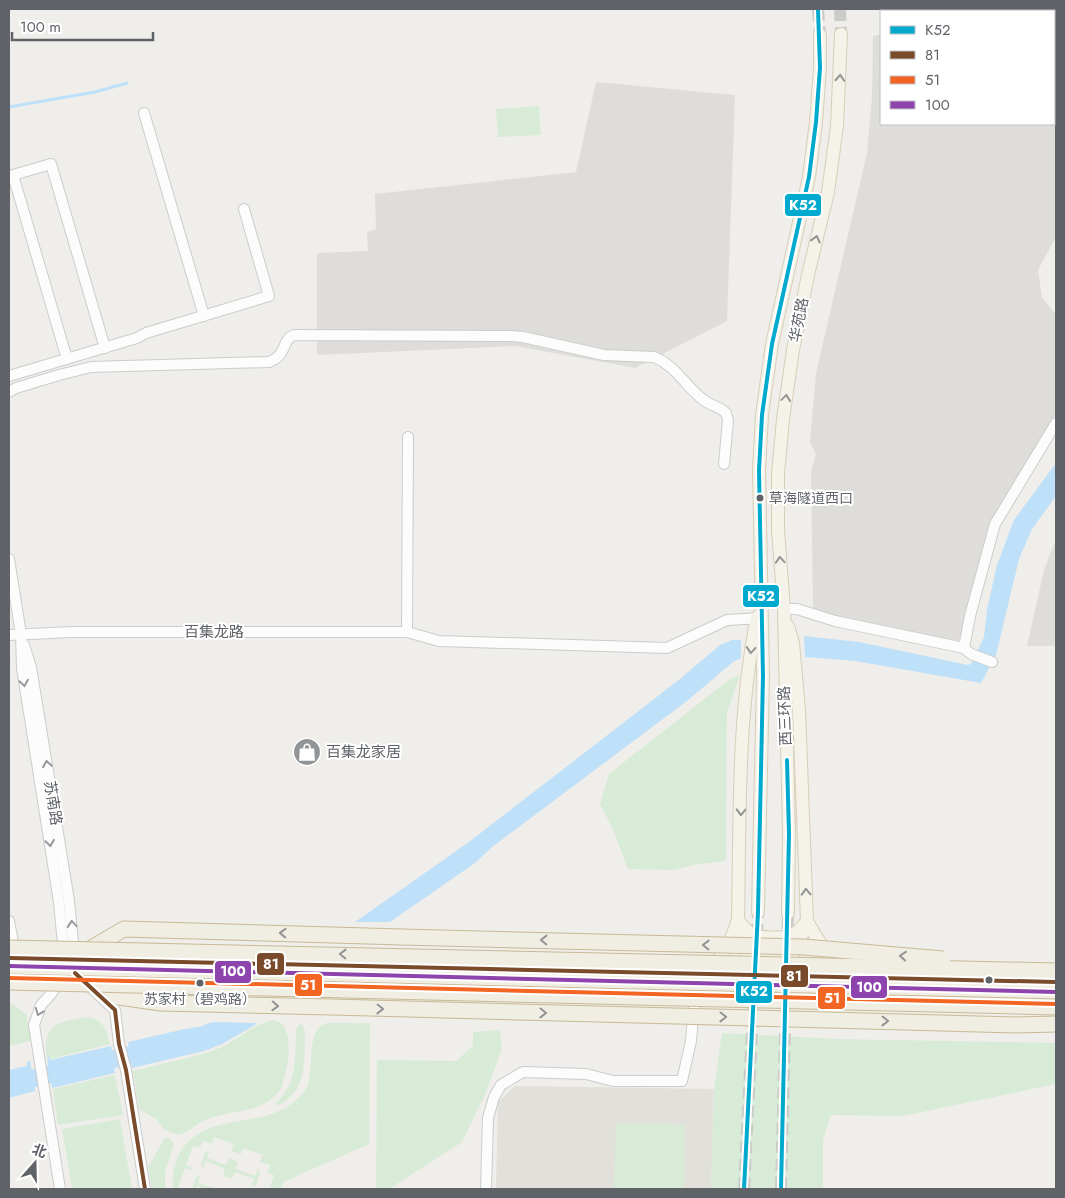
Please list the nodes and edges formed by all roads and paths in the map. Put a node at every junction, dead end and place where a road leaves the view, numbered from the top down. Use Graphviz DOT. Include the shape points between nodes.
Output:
graph roads {
  1 [pos="820,34"];
  2 [pos="841,34"];
  3 [pos="144,113"];
  4 [pos="244,209"];
  5 [pos="204,316"];
  6 [pos="106,348"];
  7 [pos="68,359"];
  8 [pos="9,376"];
  9 [pos="9,392"];
  10 [pos="1056,423"];
  11 [pos="408,437"];
  12 [pos="724,464"];
  13 [pos="9,559"];
  14 [pos="784,609"];
  15 [pos="759,618"];
  16 [pos="407,632"];
  17 [pos="21,634"];
  18 [pos="9,635"];
  19 [pos="967,651"];
  20 [pos="992,662"];
  21 [pos="758,912"];
  22 [pos="788,913"];
  23 [pos="738,920"];
  24 [pos="9,921"];
  25 [pos="807,921"];
  26 [pos="10,951"];
  27 [pos="70,965"];
  28 [pos="1056,970"];
  29 [pos="9,972"];
  30 [pos="706,974"];
  31 [pos="760,975"];
  32 [pos="781,976"];
  33 [pos="851,977"];
  34 [pos="9,982"];
  35 [pos="1056,982"];
  36 [pos="695,989"];
  37 [pos="771,991"];
  38 [pos="1056,998"];
  39 [pos="1056,1007"];
  40 [pos="1056,1024"];
  41 [pos="60,1189"];
  42 [pos="145,1189"];
  43 [pos="486,1189"];
  1 -- 15 [label="main road, 华苑路" via="816,122 809,178 772,344 762,415 759,470 762,585"];
  14 -- 2 [label="main road, 华苑路, one-way" via="778,530 778,474 783,419 793,350 828,192 837,126"];
  3 -- 5 [label="street"];
  4 -- 5 [label="street" via="269,296"];
  5 -- 6 [label="street"];
  6 -- 7 [label="street"];
  6 -- 7 [label="street" via="51,164 13,175"];
  7 -- 8 [label="street"];
  9 -- 12 [label="street" via="91,367 269,362 280,357 288,339 294,335 523,337 604,355 662,360 705,401 726,413"];
  10 -- 19 [label="street" via="996,524 970,616"];
  11 -- 16 [label="street"];
  13 -- 17 [label="street, 苏南路"];
  14 -- 19 [label="street"];
  14 -- 22 [label="main road, 西三环路"];
  25 -- 14 [label="main road, one-way" via="799,710 792,643"];
  15 -- 16 [label="street, 百集龙路" via="727,620 667,648 439,641"];
  15 -- 21 [label="main road, 西三环路" via="763,676"];
  15 -- 23 [label="main road, one-way" via="751,643 743,712"];
  16 -- 17 [label="street, 百集龙路"];
  17 -- 18 [label="street"];
  17 -- 27 [label="street, 苏南路" via="35,686 69,900"];
  19 -- 20 [label="street"];
  23 -- 25 [label="main road" via="752,934 781,937 799,931"];
  23 -- 30 [label="main road" via="721,958"];
  23 -- 31 [label="main road" via="749,958"];
  24 -- 26 [label="street"];
  25 -- 32 [label="main road" via="801,941"];
  25 -- 33 [label="main road" via="831,959"];
  26 -- 27 [label="highway"];
  28 -- 26 [label="highway, one-way, bridge"];
  28 -- 27 [label="highway, one-way, bridge" via="804,947 124,929"];
  27 -- 29 [label="highway"];
  27 -- 30 [label="highway"];
  27 -- 36 [label="highway"];
  27 -- 40 [label="highway, one-way, bridge" via="119,998 161,1003"];
  27 -- 41 [label="street, one-way" via="41,1005 34,1025"];
  27 -- 42 [label="street" via="116,1010"];
  30 -- 31 [label="highway"];
  31 -- 32 [label="highway"];
  31 -- 37 [label="main road"];
  32 -- 33 [label="highway"];
  32 -- 37 [label="main road"];
  33 -- 35 [label="highway"];
  34 -- 39 [label="highway, bridge"];
  36 -- 37 [label="highway"];
  36 -- 43 [label="street" via="691,1041 682,1080 613,1081 586,1074 523,1072 501,1085 488,1118"];
  37 -- 38 [label="highway"];
}
